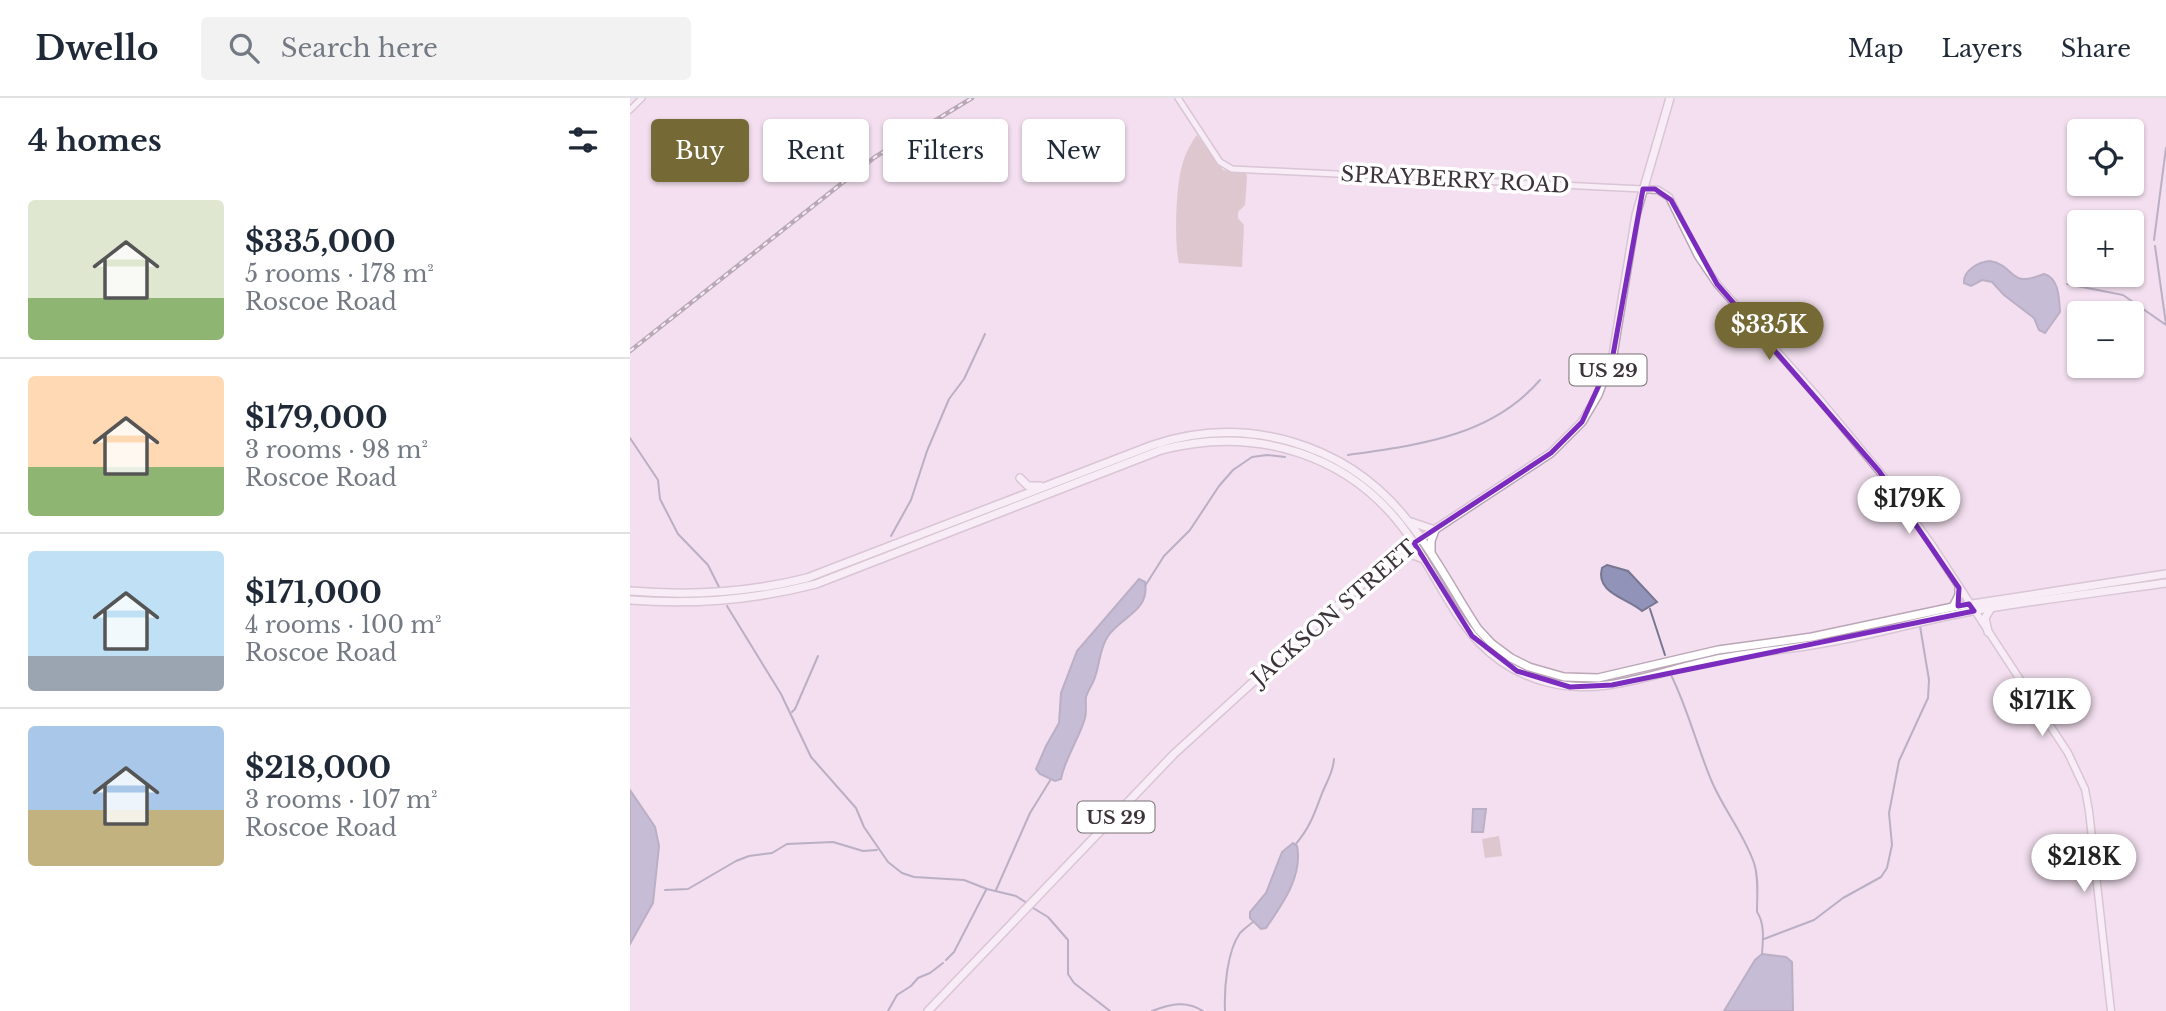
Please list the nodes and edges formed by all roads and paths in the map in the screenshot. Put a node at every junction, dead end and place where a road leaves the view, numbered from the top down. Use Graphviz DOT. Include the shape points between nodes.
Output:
graph roads {
  1 [pos="642,98"];
  2 [pos="1178,98"];
  3 [pos="1670,98"];
  4 [pos="630,110"];
  5 [pos="1643,189"];
  6 [pos="1020,478"];
  7 [pos="1055,483"];
  8 [pos="1405,523"];
  9 [pos="1435,530"];
  10 [pos="1417,541"];
  11 [pos="1432,555"];
  12 [pos="1397,556"];
  13 [pos="1423,559"];
  14 [pos="2166,573"];
  15 [pos="2166,583"];
  16 [pos="1959,588"];
  17 [pos="630,592"];
  18 [pos="630,600"];
  19 [pos="1953,607"];
  20 [pos="1971,607"];
  21 [pos="1992,608"];
  22 [pos="1988,632"];
  23 [pos="928,1011"];
  24 [pos="2110,1011"];
  1 -- 4 [label="street"];
  2 -- 5 [label="street, SPRAYBERRY ROAD" via="1220,162 1231,169"];
  3 -- 5 [label="main road, JACKSON STREET / US 29"];
  5 -- 9 [label="main road, JACKSON STREET / US 29" via="1614,355 1585,418 1551,453"];
  5 -- 16 [label="main road" via="1658,190 1671,200 1704,267 1879,471"];
  6 -- 7 [label="main road" via="1032,487"];
  7 -- 8 [label="main road" via="1172,439 1203,433 1248,433 1289,440 1342,463 1375,486"];
  7 -- 17 [label="main road" via="807,578 718,593"];
  8 -- 9 [label="main road"];
  8 -- 10 [label="main road"];
  8 -- 12 [label="main road"];
  8 -- 18 [label="main road" via="1360,485 1320,461 1268,444 1211,441 1161,450 807,586 719,601"];
  9 -- 10 [label="main road, JACKSON STREET / US 29"];
  9 -- 11 [label="main road"];
  10 -- 11 [label="main road"];
  10 -- 12 [label="main road, JACKSON STREET / US 29"];
  10 -- 13 [label="main road"];
  11 -- 19 [label="main road" via="1491,643 1530,667 1573,678 1614,676 1725,649 1812,637"];
  12 -- 13 [label="main road"];
  12 -- 23 [label="main road, JACKSON STREET / US 29" via="1174,754"];
  13 -- 20 [label="main road" via="1472,636 1486,649 1524,674 1570,687 1612,685 1719,659 1825,643"];
  14 -- 20 [label="main road"];
  15 -- 21 [label="main road"];
  16 -- 19 [label="main road"];
  16 -- 20 [label="main road"];
  19 -- 20 [label="main road"];
  20 -- 21 [label="main road"];
  20 -- 22 [label="main road"];
  21 -- 22 [label="main road" via="1986,618"];
  22 -- 24 [label="main road" via="2068,753 2085,789"];
}
